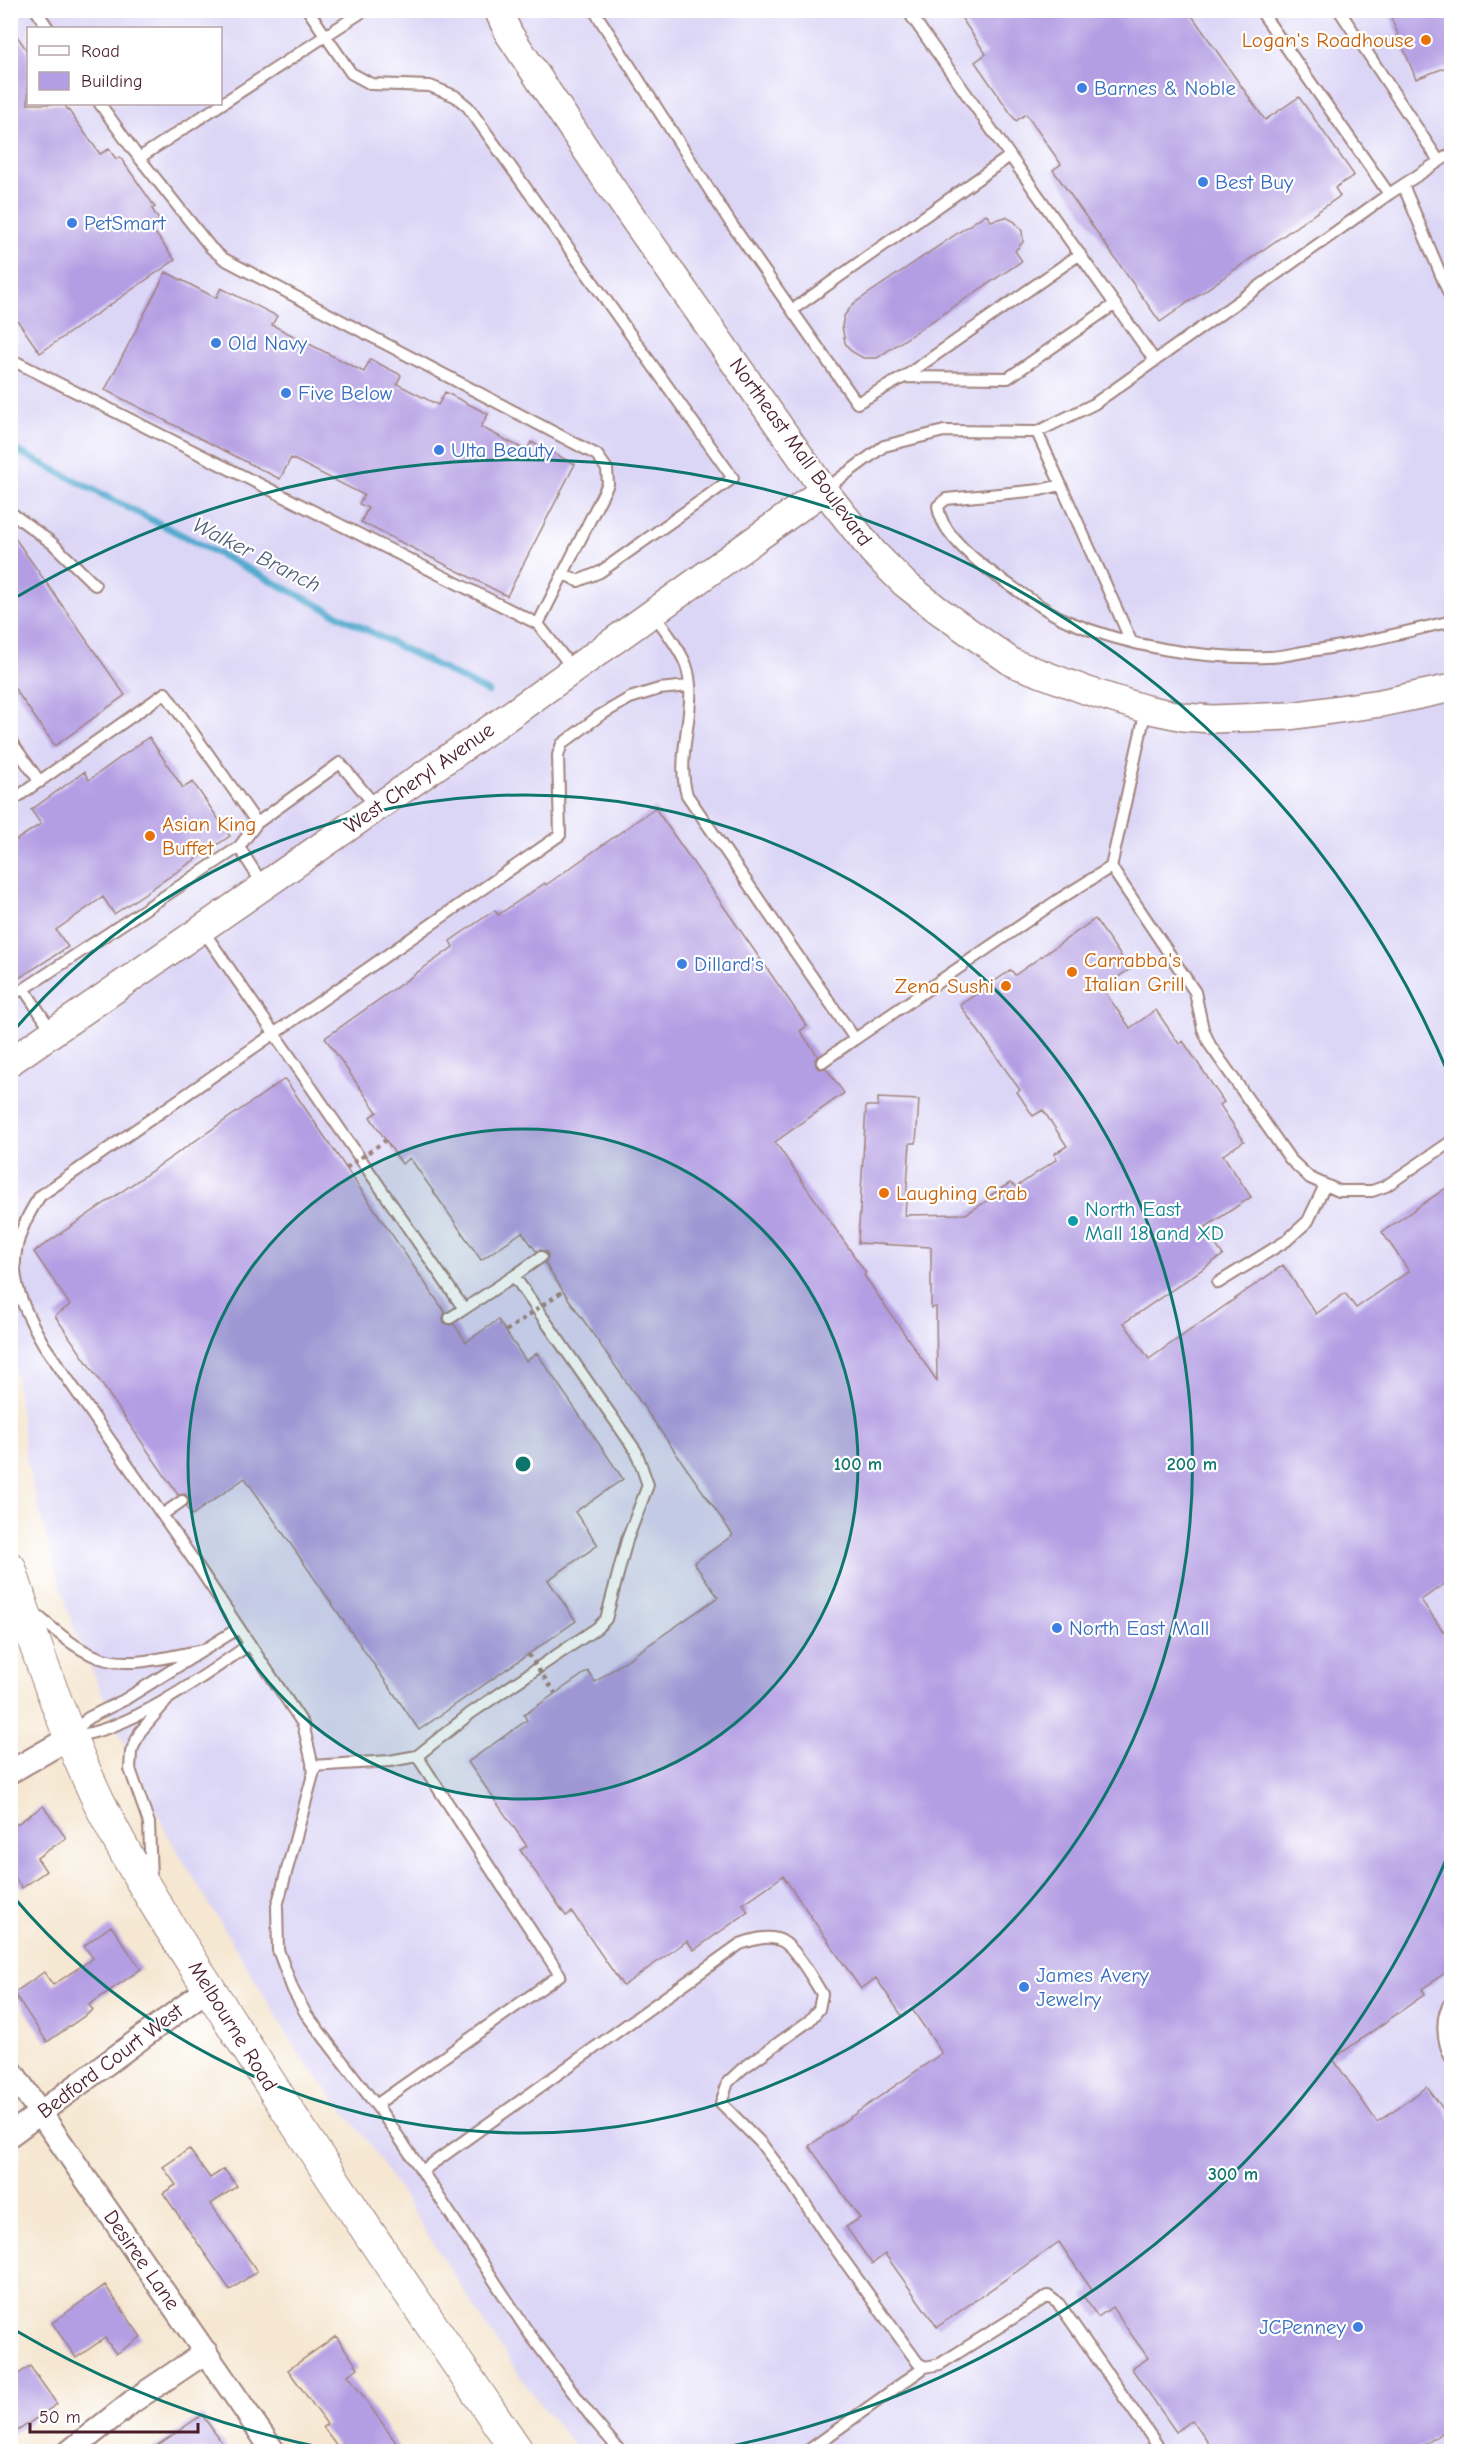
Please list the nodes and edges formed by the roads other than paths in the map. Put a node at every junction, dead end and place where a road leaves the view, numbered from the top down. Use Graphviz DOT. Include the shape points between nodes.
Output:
graph roads {
  1 [pos="36,10"];
  2 [pos="308,10"];
  3 [pos="365,10"];
  4 [pos="498,10"];
  5 [pos="594,10"];
  6 [pos="907,10"];
  7 [pos="1339,10"];
  8 [pos="1265,12"];
  9 [pos="47,27"];
  10 [pos="328,36"];
  11 [pos="222,104"];
  12 [pos="101,105"];
  13 [pos="221,105"];
  14 [pos="1452,153"];
  15 [pos="1010,156"];
  16 [pos="139,158"];
  17 [pos="1439,161"];
  18 [pos="1402,185"];
  19 [pos="1389,194"];
  20 [pos="1080,254"];
  21 [pos="1452,301"];
  22 [pos="1115,304"];
  23 [pos="792,310"];
  24 [pos="10,358"];
  25 [pos="1155,361"];
  26 [pos="904,377"];
  27 [pos="1037,432"];
  28 [pos="1061,485"];
  29 [pos="824,490"];
  30 [pos="10,512"];
  31 [pos="563,573"];
  32 [pos="95,585"];
  33 [pos="652,612"];
  34 [pos="1452,621"];
  35 [pos="538,624"];
  36 [pos="1131,641"];
  37 [pos="573,669"];
  38 [pos="689,686"];
  39 [pos="1452,688"];
  40 [pos="1146,709"];
  41 [pos="10,740"];
  42 [pos="40,782"];
  43 [pos="10,802"];
  44 [pos="377,808"];
  45 [pos="257,822"];
  46 [pos="239,847"];
  47 [pos="1111,867"];
  48 [pos="264,886"];
  49 [pos="202,929"];
  50 [pos="24,989"];
  51 [pos="10,993"];
  52 [pos="53,1033"];
  53 [pos="276,1033"];
  54 [pos="855,1039"];
  55 [pos="10,1062"];
  56 [pos="822,1062"];
  57 [pos="1452,1141"];
  58 [pos="1326,1185"];
  59 [pos="541,1257"];
  60 [pos="514,1276"];
  61 [pos="1218,1283"];
  62 [pos="464,1309"];
  63 [pos="450,1318"];
  64 [pos="182,1501"];
  65 [pos="162,1515"];
  66 [pos="10,1568"];
  67 [pos="21,1603"];
  68 [pos="239,1628"];
  69 [pos="250,1644"];
  70 [pos="204,1650"];
  71 [pos="170,1697"];
  72 [pos="71,1737"];
  73 [pos="417,1756"];
  74 [pos="312,1766"];
  75 [pos="10,1772"];
  76 [pos="152,1897"];
  77 [pos="209,1988"];
  78 [pos="1452,2000"];
  79 [pos="1452,2060"];
  80 [pos="10,2069"];
  81 [pos="376,2105"];
  82 [pos="40,2113"];
  83 [pos="10,2135"];
  84 [pos="422,2171"];
  85 [pos="206,2352"];
  86 [pos="925,2367"];
  87 [pos="69,2451"];
  88 [pos="274,2451"];
  89 [pos="518,2451"];
  90 [pos="621,2451"];
  91 [pos="806,2451"];
  92 [pos="1162,2451"];
  1 -- 9 [label="lane"];
  2 -- 10 [label="lane"];
  3 -- 10 [label="lane"];
  4 -- 29 [label="street, Northeast Mall Boulevard" via="509,34 609,184"];
  5 -- 23 [label="lane" via="730,222"];
  6 -- 15 [label="lane"];
  7 -- 17 [label="lane"];
  8 -- 19 [label="lane"];
  10 -- 11 [label="lane"];
  10 -- 31 [label="lane" via="351,72 371,84 430,86 455,96 468,107 733,478 600,572 578,581"];
  12 -- 16 [label="lane"];
  13 -- 16 [label="lane"];
  14 -- 17 [label="lane"];
  15 -- 20 [label="lane"];
  15 -- 23 [label="lane"];
  16 -- 31 [label="lane" via="224,259 597,455 608,469 608,484"];
  17 -- 18 [label="lane"];
  18 -- 19 [label="lane"];
  18 -- 21 [label="lane"];
  19 -- 25 [label="lane"];
  20 -- 22 [label="lane"];
  20 -- 26 [label="lane"];
  22 -- 25 [label="lane"];
  22 -- 26 [label="lane" via="1008,378"];
  23 -- 26 [label="lane" via="857,403"];
  24 -- 35 [label="lane"];
  25 -- 27 [label="lane" via="1094,404"];
  27 -- 28 [label="lane"];
  27 -- 29 [label="lane" via="944,431 884,446"];
  28 -- 36 [label="lane"];
  28 -- 36 [label="lane" via="946,499 938,506 939,516 975,561 1020,592 1066,620"];
  29 -- 33 [label="street, West Cheryl Avenue"];
  29 -- 40 [label="street, Northeast Mall Boulevard" via="873,552 904,583 1013,663"];
  30 -- 32 [label="lane" via="52,543"];
  31 -- 35 [label="lane"];
  33 -- 37 [label="street, West Cheryl Avenue"];
  33 -- 38 [label="lane" via="686,665"];
  34 -- 36 [label="lane" via="1343,646 1269,657 1200,655"];
  35 -- 37 [label="lane"];
  37 -- 44 [label="street, West Cheryl Avenue"];
  38 -- 53 [label="lane" via="659,689 630,698 562,744 558,755 560,835"];
  38 -- 54 [label="lane" via="682,767 687,795"];
  39 -- 40 [label="street, Northeast Mall Boulevard" via="1290,716 1212,719"];
  40 -- 47 [label="lane"];
  41 -- 42 [label="lane"];
  42 -- 43 [label="lane"];
  42 -- 45 [label="lane" via="165,693"];
  44 -- 45 [label="lane" via="340,763"];
  44 -- 48 [label="street, West Cheryl Avenue"];
  45 -- 46 [label="lane"];
  46 -- 48 [label="lane"];
  46 -- 50 [label="lane"];
  47 -- 54 [label="lane"];
  47 -- 58 [label="lane" via="1195,992 1203,1029 1222,1064 1290,1159 1310,1178"];
  48 -- 49 [label="street, West Cheryl Avenue"];
  49 -- 52 [label="street, West Cheryl Avenue"];
  49 -- 53 [label="lane"];
  50 -- 51 [label="lane"];
  50 -- 52 [label="lane"];
  52 -- 55 [label="street, West Cheryl Avenue"];
  53 -- 62 [label="lane"];
  53 -- 65 [label="lane" via="40,1196 26,1216 16,1244 15,1286 29,1320 79,1399"];
  54 -- 56 [label="lane"];
  57 -- 58 [label="lane" via="1372,1191 1339,1191"];
  58 -- 61 [label="lane" via="1308,1221 1286,1241"];
  59 -- 60 [label="lane"];
  60 -- 62 [label="lane"];
  60 -- 73 [label="lane" via="636,1451 648,1485 627,1540 606,1619 471,1713"];
  62 -- 63 [label="lane"];
  64 -- 65 [label="lane"];
  65 -- 68 [label="lane"];
  66 -- 67 [label="main road, Melbourne Road"];
  67 -- 70 [label="lane" via="67,1639 106,1660 126,1662"];
  67 -- 72 [label="main road, Melbourne Road"];
  68 -- 69 [label="lane"];
  68 -- 70 [label="lane"];
  69 -- 71 [label="lane"];
  69 -- 74 [label="lane" via="303,1724"];
  70 -- 72 [label="lane" via="88,1718"];
  71 -- 72 [label="lane" via="96,1734"];
  71 -- 76 [label="lane" via="140,1732 131,1752 130,1769 149,1823"];
  72 -- 75 [label="street"];
  72 -- 76 [label="main road, Melbourne Road" via="109,1821"];
  73 -- 74 [label="lane"];
  73 -- 81 [label="lane" via="560,1975"];
  74 -- 81 [label="lane" via="314,1771 277,1906 278,1950 306,2014"];
  76 -- 77 [label="main road, Melbourne Road"];
  77 -- 82 [label="street, Bedford Court West"];
  77 -- 89 [label="main road, Melbourne Road" via="303,2136"];
  78 -- 79 [label="lane" via="1446,2007 1443,2032"];
  80 -- 82 [label="street, Desiree Lane"];
  81 -- 84 [label="lane"];
  82 -- 83 [label="street, Bedford Court West"];
  82 -- 85 [label="street, Desiree Lane"];
  84 -- 86 [label="lane" via="740,1944 760,1938 782,1941 822,1994 819,2009 728,2082 721,2103 760,2142 912,2356"];
  84 -- 90 [label="lane" via="526,2329"];
  85 -- 87 [label="street" via="133,2401"];
  85 -- 88 [label="street, Desiree Lane"];
  86 -- 91 [label="lane"];
  86 -- 92 [label="lane" via="961,2352 1048,2296 1065,2312"];
}
